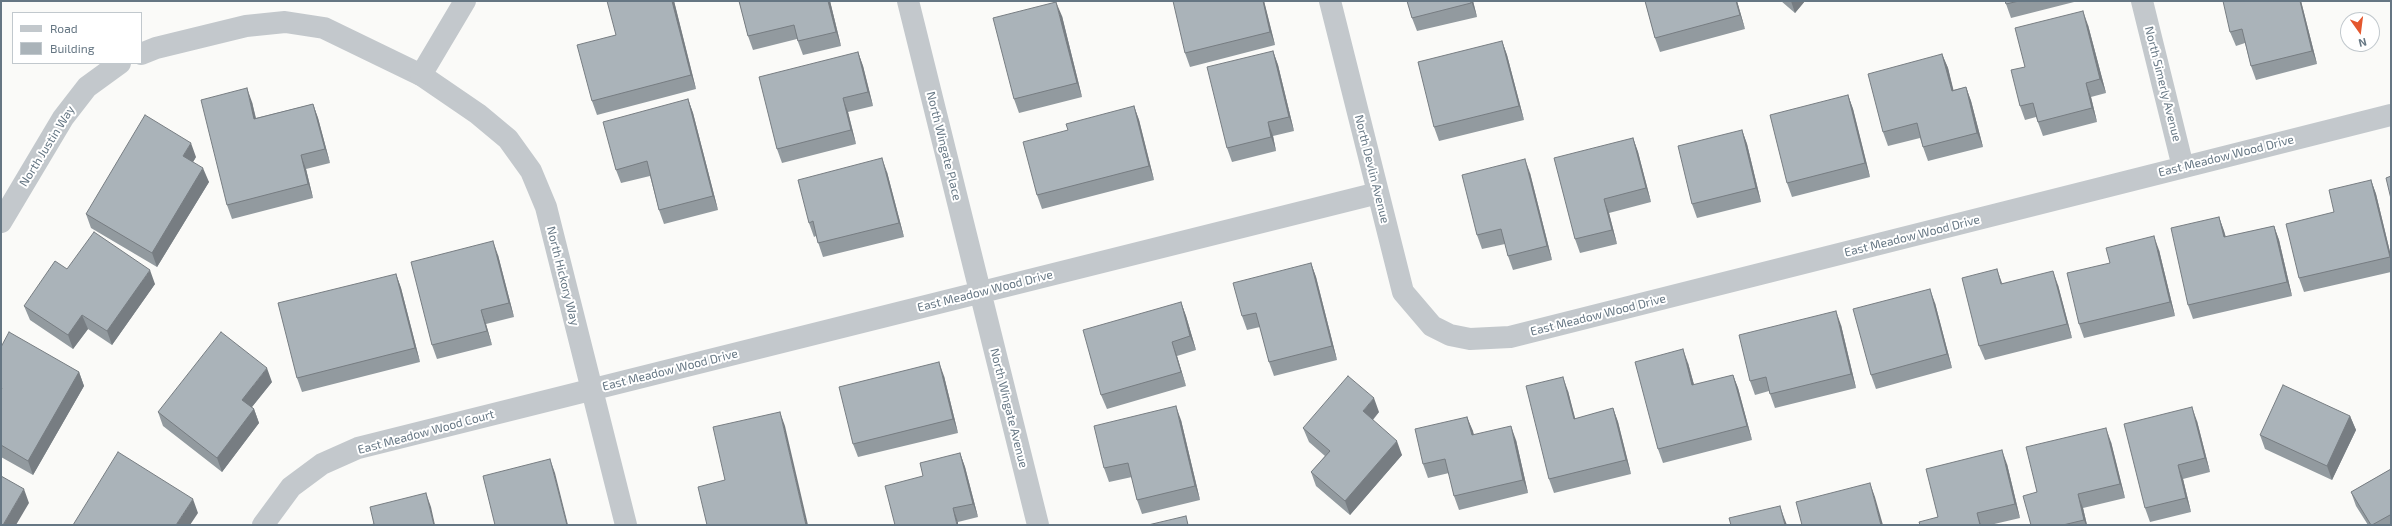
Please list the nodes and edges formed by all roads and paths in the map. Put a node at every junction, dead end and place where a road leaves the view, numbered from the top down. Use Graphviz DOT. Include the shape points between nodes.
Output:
graph roads {
  1 [pos="465,1"];
  2 [pos="908,1"];
  3 [pos="1330,1"];
  4 [pos="2142,1"];
  5 [pos="142,54"];
  6 [pos="119,64"];
  7 [pos="421,75"];
  8 [pos="2391,114"];
  9 [pos="2183,167"];
  10 [pos="1378,193"];
  11 [pos="1,222"];
  12 [pos="980,292"];
  13 [pos="1432,326"];
  14 [pos="592,389"];
  15 [pos="264,525"];
  16 [pos="626,525"];
  17 [pos="1038,525"];
  1 -- 7 [label="street"];
  2 -- 12 [label="street, North Wingate Place"];
  3 -- 10 [label="street, North Devlin Avenue"];
  4 -- 9 [label="street, North Simerly Avenue"];
  5 -- 7 [label="street, North Hickory Way" via="246,26 285,22 324,28"];
  6 -- 11 [label="street, North Justin Way" via="87,87 63,118"];
  7 -- 14 [label="street, North Hickory Way" via="478,114 508,139 531,171 546,207"];
  8 -- 9 [label="street, East Meadow Wood Drive"];
  9 -- 13 [label="street, East Meadow Wood Drive" via="1510,337 1470,339 1450,335"];
  10 -- 12 [label="street, East Meadow Wood Drive"];
  10 -- 13 [label="street, North Devlin Avenue" via="1403,292"];
  12 -- 14 [label="street, East Meadow Wood Drive"];
  12 -- 17 [label="street, North Wingate Avenue"];
  14 -- 15 [label="street, East Meadow Wood Court" via="358,448 322,464 291,487"];
  14 -- 16 [label="street, North Hickory Way"];
}
